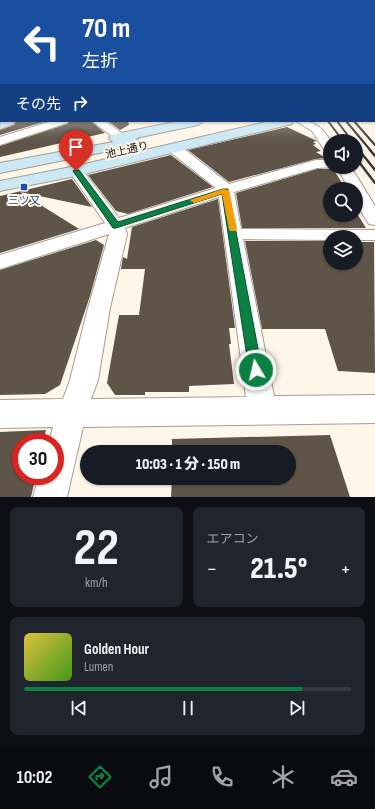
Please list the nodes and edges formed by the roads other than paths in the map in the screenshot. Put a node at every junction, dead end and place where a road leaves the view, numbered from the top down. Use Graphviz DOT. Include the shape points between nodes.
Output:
graph roads {
  1 [pos="60,122"];
  2 [pos="99,122"];
  3 [pos="246,122"];
  4 [pos="282,122"];
  5 [pos="304,122"];
  6 [pos="203,127"];
  7 [pos="121,137"];
  8 [pos="323,138"];
  9 [pos="0,141"];
  10 [pos="174,148"];
  11 [pos="323,164"];
  12 [pos="0,167"];
  13 [pos="76,171"];
  14 [pos="348,174"];
  15 [pos="0,180"];
  16 [pos="0,186"];
  17 [pos="226,190"];
  18 [pos="375,220"];
  19 [pos="116,226"];
  20 [pos="234,234"];
  21 [pos="375,234"];
  22 [pos="0,262"];
  23 [pos="375,409"];
  24 [pos="262,411"];
  25 [pos="72,412"];
  26 [pos="0,414"];
  27 [pos="50,497"];
  1 -- 9 [label="street"];
  2 -- 7 [label="street"];
  3 -- 6 [label="main road, 池上通り"];
  4 -- 10 [label="main road"];
  5 -- 8 [label="street" via="316,129"];
  6 -- 7 [label="main road"];
  6 -- 12 [label="main road, 池上通り" via="70,156"];
  6 -- 15 [label="main road, 池上通り"];
  7 -- 12 [label="main road"];
  10 -- 13 [label="main road"];
  10 -- 17 [label="street"];
  11 -- 17 [label="street"];
  13 -- 16 [label="main road"];
  13 -- 19 [label="street"];
  14 -- 18 [label="street"];
  17 -- 19 [label="street"];
  17 -- 20 [label="street"];
  19 -- 22 [label="street"];
  19 -- 25 [label="street" via="118,234 84,380"];
  20 -- 21 [label="street"];
  20 -- 24 [label="street"];
  23 -- 24 [label="street"];
  24 -- 25 [label="street"];
  25 -- 26 [label="street"];
  25 -- 27 [label="street"];
}
